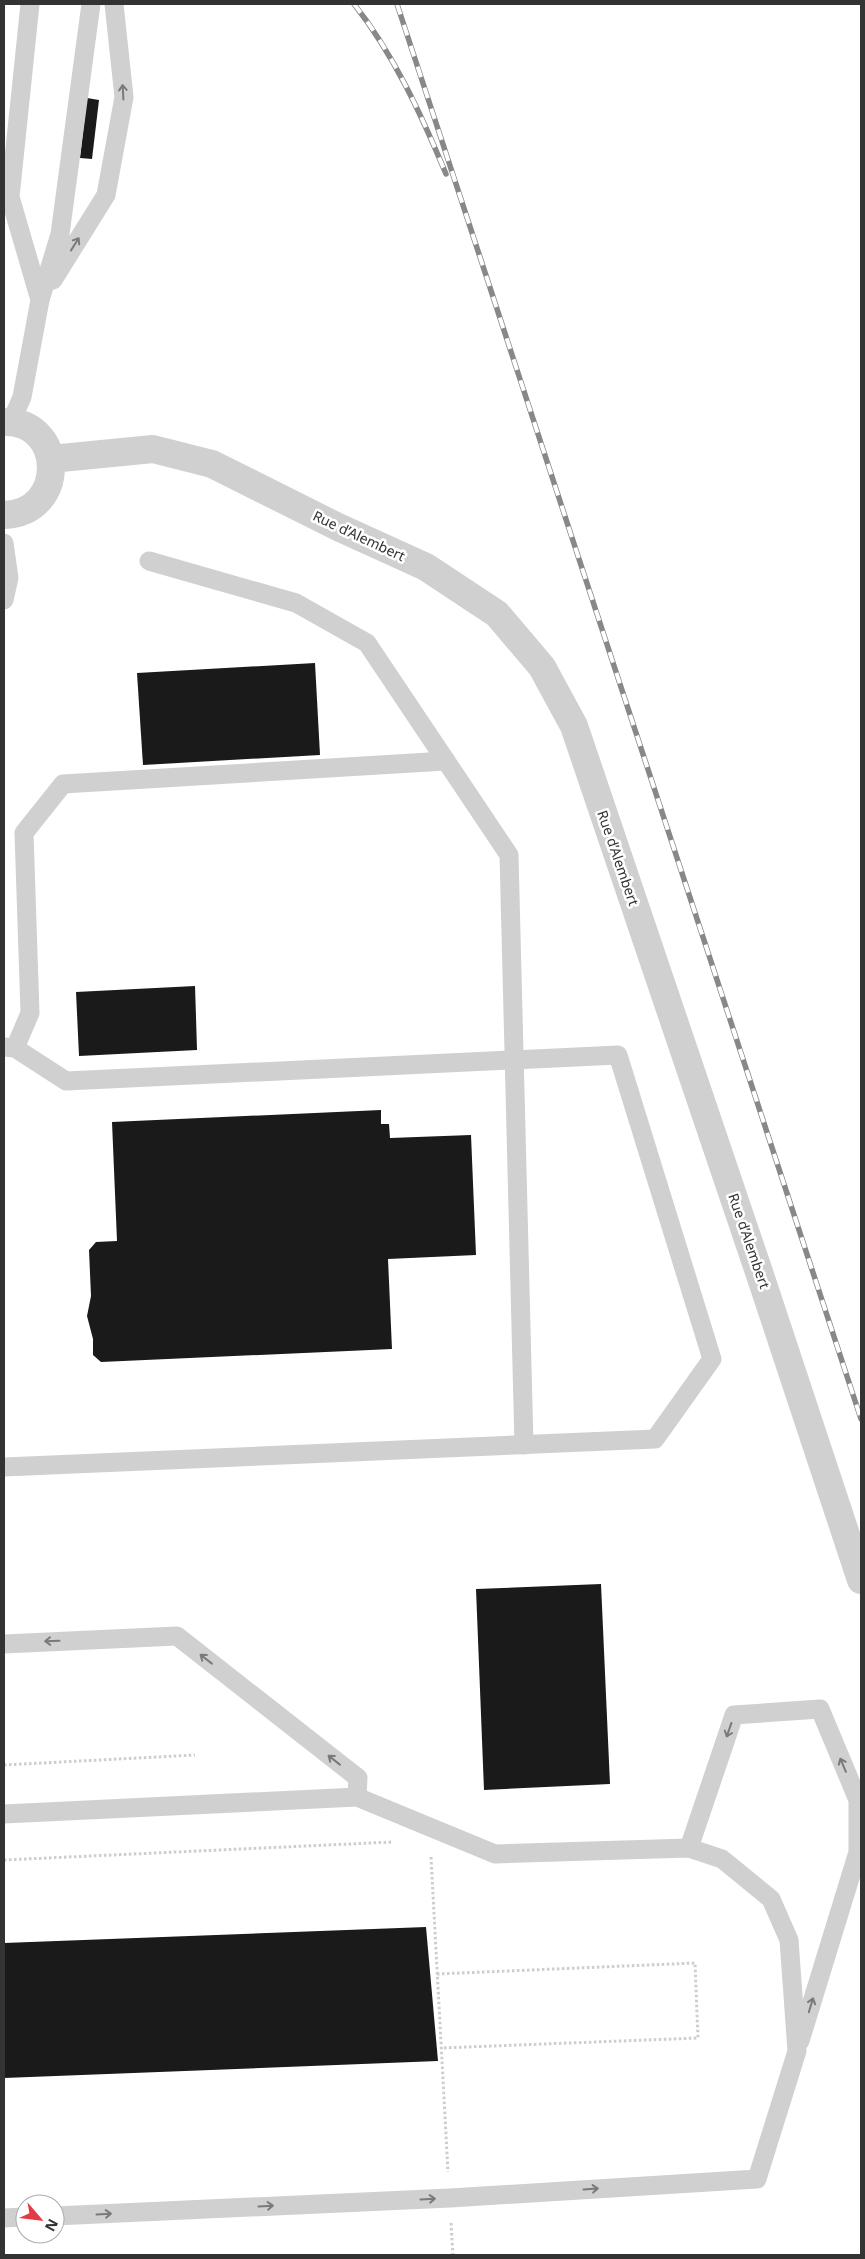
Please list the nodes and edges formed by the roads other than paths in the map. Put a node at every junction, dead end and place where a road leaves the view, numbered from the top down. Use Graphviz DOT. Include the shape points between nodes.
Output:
graph roads {
  1 [pos="30,4"];
  2 [pos="91,4"];
  3 [pos="114,4"];
  4 [pos="40,300"];
  5 [pos="7,422"];
  6 [pos="51,459"];
  7 [pos="4,515"];
  8 [pos="4,543"];
  9 [pos="149,560"];
  10 [pos="4,600"];
  11 [pos="446,761"];
  12 [pos="9,1048"];
  13 [pos="514,1060"];
  14 [pos="524,1444"];
  15 [pos="4,1467"];
  16 [pos="861,1580"];
  17 [pos="4,1644"];
  18 [pos="357,1797"];
  19 [pos="4,1814"];
  20 [pos="689,1848"];
  21 [pos="797,2051"];
  22 [pos="65,2216"];
  1 -- 4 [label="lane" via="10,197"];
  2 -- 4 [label="lane" via="60,234"];
  4 -- 3 [label="lane, one-way" via="106,195 124,97"];
  4 -- 5 [label="lane" via="22,397"];
  5 -- 6 [label="street" via="25,426 37,434"];
  6 -- 7 [label="street" via="48,488 39,500 28,509"];
  6 -- 16 [label="street, Rue d’Alembert" via="153,448 212,464 426,568 497,614 542,667 574,726"];
  8 -- 10 [label="lane" via="9,578"];
  9 -- 11 [label="lane" via="296,603 367,643"];
  11 -- 12 [label="lane" via="63,784 24,832 30,1013"];
  11 -- 13 [label="lane" via="509,856"];
  12 -- 13 [label="lane" via="66,1081"];
  13 -- 14 [label="lane"];
  13 -- 14 [label="lane" via="618,1055 712,1359 654,1439"];
  14 -- 15 [label="lane"];
  18 -- 17 [label="lane, one-way" via="358,1778 177,1636"];
  18 -- 19 [label="lane"];
  18 -- 20 [label="lane" via="430,1834 495,1854"];
  20 -- 21 [label="lane" via="722,1859 771,1898 790,1940"];
  21 -- 20 [label="lane, one-way" via="858,1852 858,1800 820,1709 734,1715"];
  22 -- 21 [label="lane, one-way" via="450,2198 757,2179"];
}
